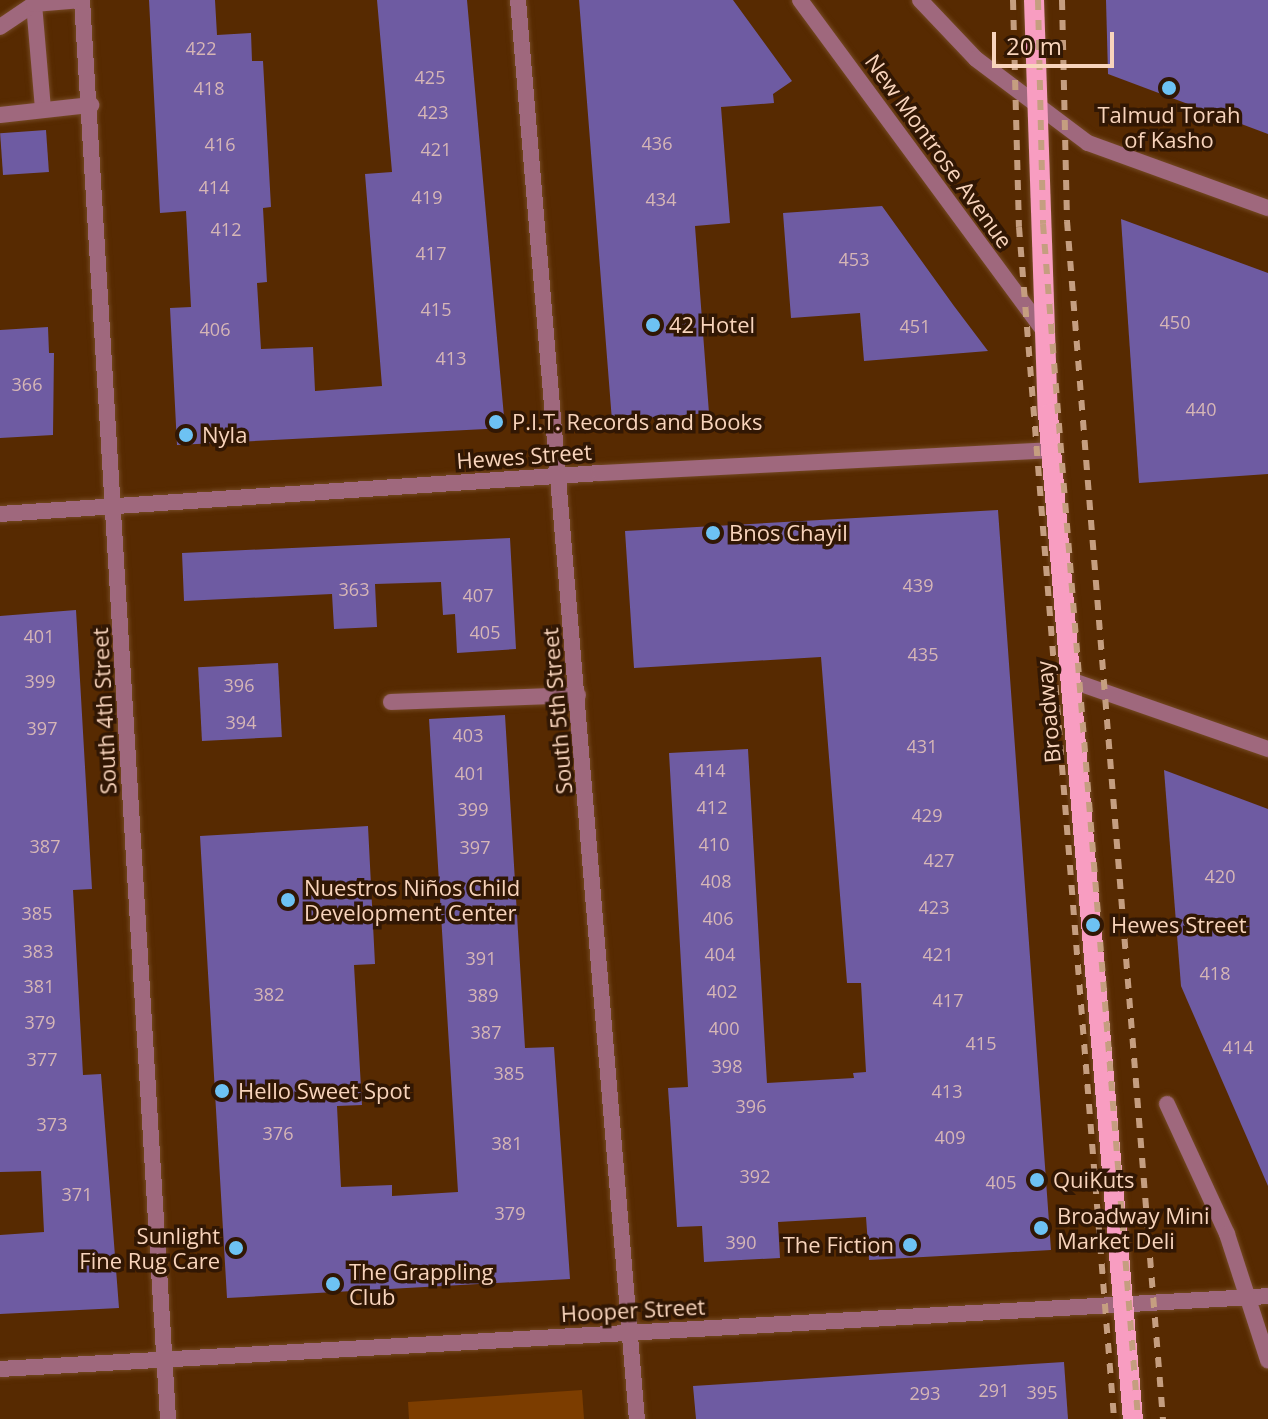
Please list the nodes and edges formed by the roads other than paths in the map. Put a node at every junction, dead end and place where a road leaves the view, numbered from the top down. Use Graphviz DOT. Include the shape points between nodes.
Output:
graph roads {
  1 [pos="82,0"];
  2 [pos="518,0"];
  3 [pos="800,0"];
  4 [pos="920,0"];
  5 [pos="1034,0"];
  6 [pos="34,4"];
  7 [pos="0,27"];
  8 [pos="91,105"];
  9 [pos="1036,105"];
  10 [pos="43,110"];
  11 [pos="0,115"];
  12 [pos="1268,208"];
  13 [pos="1043,329"];
  14 [pos="1051,450"];
  15 [pos="560,475"];
  16 [pos="114,507"];
  17 [pos="0,514"];
  18 [pos="1070,680"];
  19 [pos="578,695"];
  20 [pos="391,702"];
  21 [pos="1268,749"];
  22 [pos="1167,1104"];
  23 [pos="1268,1296"];
  24 [pos="1247,1297"];
  25 [pos="1123,1303"];
  26 [pos="630,1332"];
  27 [pos="164,1359"];
  28 [pos="1268,1360"];
  29 [pos="0,1369"];
  30 [pos="168,1419"];
  31 [pos="637,1419"];
  32 [pos="1133,1419"];
  1 -- 6 [label="street"];
  1 -- 8 [label="street, South 4th Street"];
  2 -- 15 [label="street, South 5th Street"];
  3 -- 13 [label="street, New Montrose Avenue"];
  4 -- 9 [label="street" via="976,59"];
  5 -- 9 [label="main road, Broadway"];
  6 -- 7 [label="street"];
  6 -- 10 [label="street"];
  8 -- 10 [label="street"];
  8 -- 16 [label="street, South 4th Street"];
  9 -- 12 [label="street" via="1088,143"];
  9 -- 13 [label="main road, Broadway"];
  10 -- 11 [label="street"];
  13 -- 14 [label="main road, Broadway"];
  14 -- 15 [label="street, Hewes Street"];
  14 -- 18 [label="main road, Broadway"];
  15 -- 16 [label="street, Hewes Street"];
  15 -- 19 [label="street, South 5th Street"];
  16 -- 17 [label="street, Hewes Street"];
  16 -- 27 [label="street, South 4th Street"];
  18 -- 21 [label="street"];
  18 -- 25 [label="main road, Broadway"];
  19 -- 20 [label="street"];
  19 -- 26 [label="street, South 5th Street"];
  22 -- 24 [label="street" via="1227,1234"];
  23 -- 24 [label="street, Hooper Street"];
  24 -- 25 [label="street, Hooper Street"];
  24 -- 28 [label="street"];
  25 -- 26 [label="street, Hooper Street"];
  25 -- 32 [label="main road, Broadway"];
  26 -- 27 [label="street, Hooper Street"];
  26 -- 31 [label="street, South 5th Street"];
  27 -- 29 [label="street, Hooper Street"];
  27 -- 30 [label="street, South 4th Street"];
}
